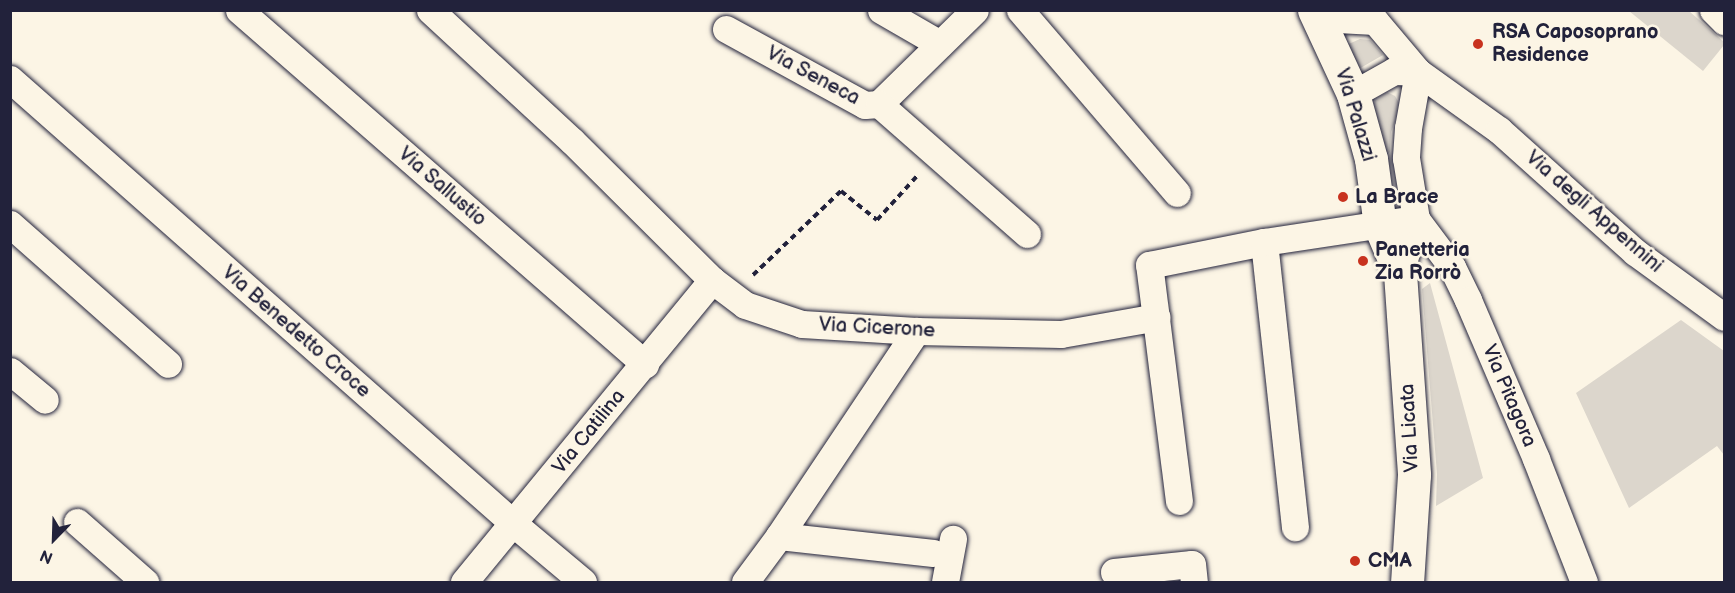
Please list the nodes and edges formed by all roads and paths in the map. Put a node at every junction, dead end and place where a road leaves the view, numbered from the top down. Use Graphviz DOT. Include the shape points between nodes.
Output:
graph roads {
  1 [pos="239,10"];
  2 [pos="430,10"];
  3 [pos="881,10"];
  4 [pos="975,10"];
  5 [pos="1020,10"];
  6 [pos="1713,10"];
  7 [pos="1316,14"];
  8 [pos="1380,16"];
  9 [pos="1725,21"];
  10 [pos="726,29"];
  11 [pos="940,44"];
  12 [pos="1418,72"];
  13 [pos="10,79"];
  14 [pos="1353,94"];
  15 [pos="879,104"];
  16 [pos="937,155"];
  17 [pos="1177,193"];
  18 [pos="1416,219"];
  19 [pos="10,224"];
  20 [pos="1380,226"];
  21 [pos="1027,234"];
  22 [pos="1264,242"];
  23 [pos="1400,273"];
  24 [pos="721,288"];
  25 [pos="1722,308"];
  26 [pos="1157,317"];
  27 [pos="916,331"];
  28 [pos="168,363"];
  29 [pos="645,364"];
  30 [pos="10,371"];
  31 [pos="45,400"];
  32 [pos="1179,501"];
  33 [pos="77,522"];
  34 [pos="514,524"];
  35 [pos="1295,527"];
  36 [pos="779,536"];
  37 [pos="1113,572"];
  38 [pos="145,582"];
  39 [pos="464,582"];
  40 [pos="584,582"];
  41 [pos="745,582"];
  42 [pos="945,582"];
  43 [pos="1194,582"];
  44 [pos="1407,582"];
  45 [pos="1584,582"];
  1 -- 29 [label="street, Via Sallustio"];
  2 -- 24 [label="street, Via Cicerone" via="572,141"];
  3 -- 11 [label="street"];
  4 -- 11 [label="street, Via Seneca"];
  5 -- 17 [label="street"];
  6 -- 9 [label="street"];
  7 -- 8 [label="street"];
  7 -- 14 [label="street, Via Palazzi"];
  8 -- 12 [label="street, Via degli Appennini"];
  10 -- 15 [label="street, Via Seneca" via="865,105"];
  11 -- 15 [label="street, Via Seneca"];
  12 -- 14 [label="street" via="1394,71"];
  12 -- 18 [label="street" via="1406,158"];
  12 -- 25 [label="street, Via degli Appennini" via="1466,103 1635,252"];
  13 -- 34 [label="street, Via Benedetto Croce"];
  14 -- 20 [label="street, Via Palazzi" via="1371,159"];
  15 -- 16 [label="street"];
  16 -- 21 [label="street"];
  16 -- 24 [label="path" via="877,220 841,190"];
  18 -- 20 [label="street"];
  18 -- 23 [label="street"];
  18 -- 45 [label="street, Via Pitagora" via="1452,267 1468,300"];
  19 -- 28 [label="street"];
  20 -- 22 [label="street"];
  20 -- 23 [label="street, Via Palazzi"];
  22 -- 26 [label="street" via="1149,266"];
  22 -- 35 [label="street"];
  23 -- 44 [label="street, Via Licata" via="1414,476"];
  24 -- 27 [label="street, Via Cicerone" via="745,305 802,324"];
  24 -- 29 [label="street, Via Catilina"];
  26 -- 27 [label="street, Via Cicerone" via="1061,334"];
  26 -- 32 [label="street"];
  27 -- 36 [label="street"];
  29 -- 34 [label="street, Via Catilina"];
  30 -- 31 [label="street"];
  33 -- 38 [label="street"];
  34 -- 39 [label="street, Via Catilina"];
  34 -- 40 [label="street, Via Benedetto Croce"];
  36 -- 41 [label="street"];
  36 -- 42 [label="street" via="943,546"];
  37 -- 43 [label="street" via="1192,564"];
}
